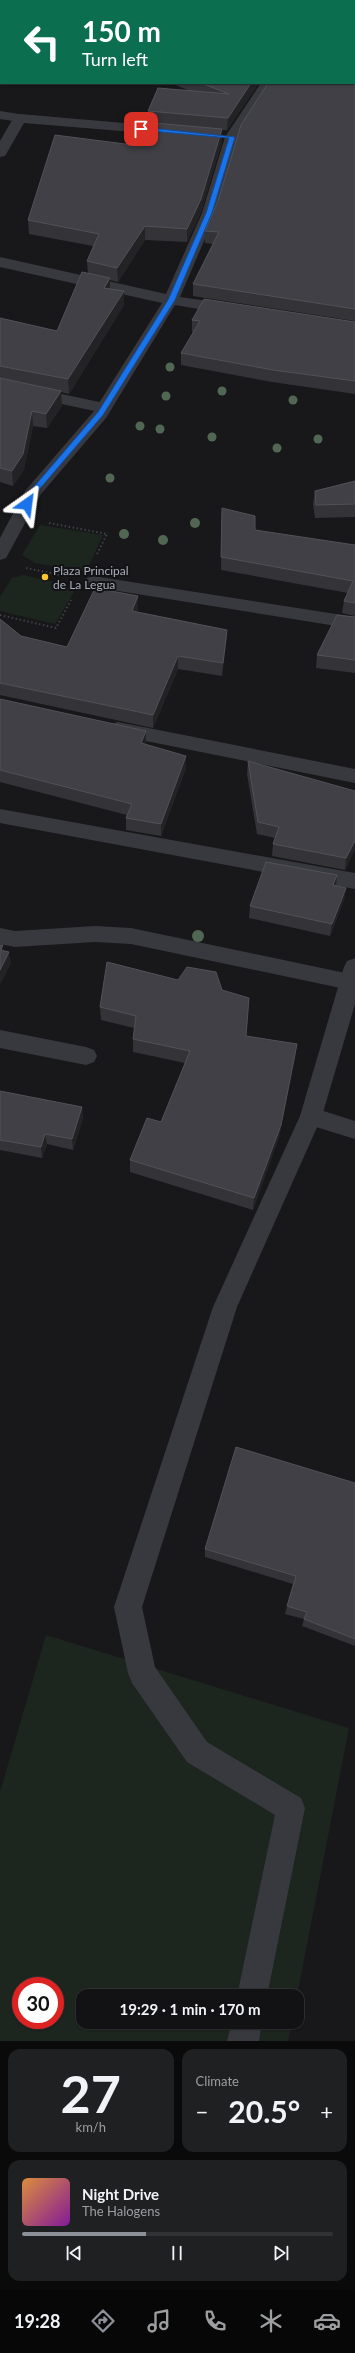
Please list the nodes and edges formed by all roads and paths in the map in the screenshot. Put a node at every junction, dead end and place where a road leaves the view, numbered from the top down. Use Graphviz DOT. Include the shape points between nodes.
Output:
graph roads {
  1 [pos="267,84"];
  2 [pos="0,115"];
  3 [pos="20,118"];
  4 [pos="185,133"];
  5 [pos="0,153"];
  6 [pos="0,262"];
  7 [pos="171,300"];
  8 [pos="240,310"];
  9 [pos="0,386"];
  10 [pos="104,408"];
  11 [pos="20,517"];
  12 [pos="0,554"];
  13 [pos="93,560"];
  14 [pos="23,567"];
  15 [pos="68,576"];
  16 [pos="93,582"];
  17 [pos="75,593"];
  18 [pos="0,615"];
  19 [pos="355,623"];
  20 [pos="100,725"];
  21 [pos="355,776"];
  22 [pos="0,816"];
  23 [pos="355,881"];
  24 [pos="0,936"];
  25 [pos="353,974"];
  26 [pos="0,1039"];
  27 [pos="86,1056"];
  28 [pos="311,1116"];
  29 [pos="355,1130"];
  30 [pos="253,1989"];
  31 [pos="246,2029"];
  32 [pos="243,2041"];
  1 -- 7 [label="street" via="224,136 209,213"];
  2 -- 3 [label="lane"];
  3 -- 4 [label="street"];
  3 -- 5 [label="street"];
  6 -- 7 [label="street"];
  7 -- 8 [label="street"];
  7 -- 10 [label="street"];
  9 -- 10 [label="lane"];
  10 -- 11 [label="street" via="34,491"];
  11 -- 12 [label="street"];
  11 -- 13 [label="path" via="107,534"];
  14 -- 15 [label="path"];
  16 -- 19 [label="street"];
  17 -- 18 [label="path" via="56,628"];
  20 -- 21 [label="lane"];
  22 -- 23 [label="lane"];
  24 -- 25 [label="lane" via="15,940 95,934 131,936"];
  25 -- 28 [label="street"];
  26 -- 27 [label="lane"];
  28 -- 29 [label="lane"];
  28 -- 30 [label="street" via="225,1307 128,1606 142,1673 197,1752 291,1808"];
  31 -- 32 [label="street"];
}
